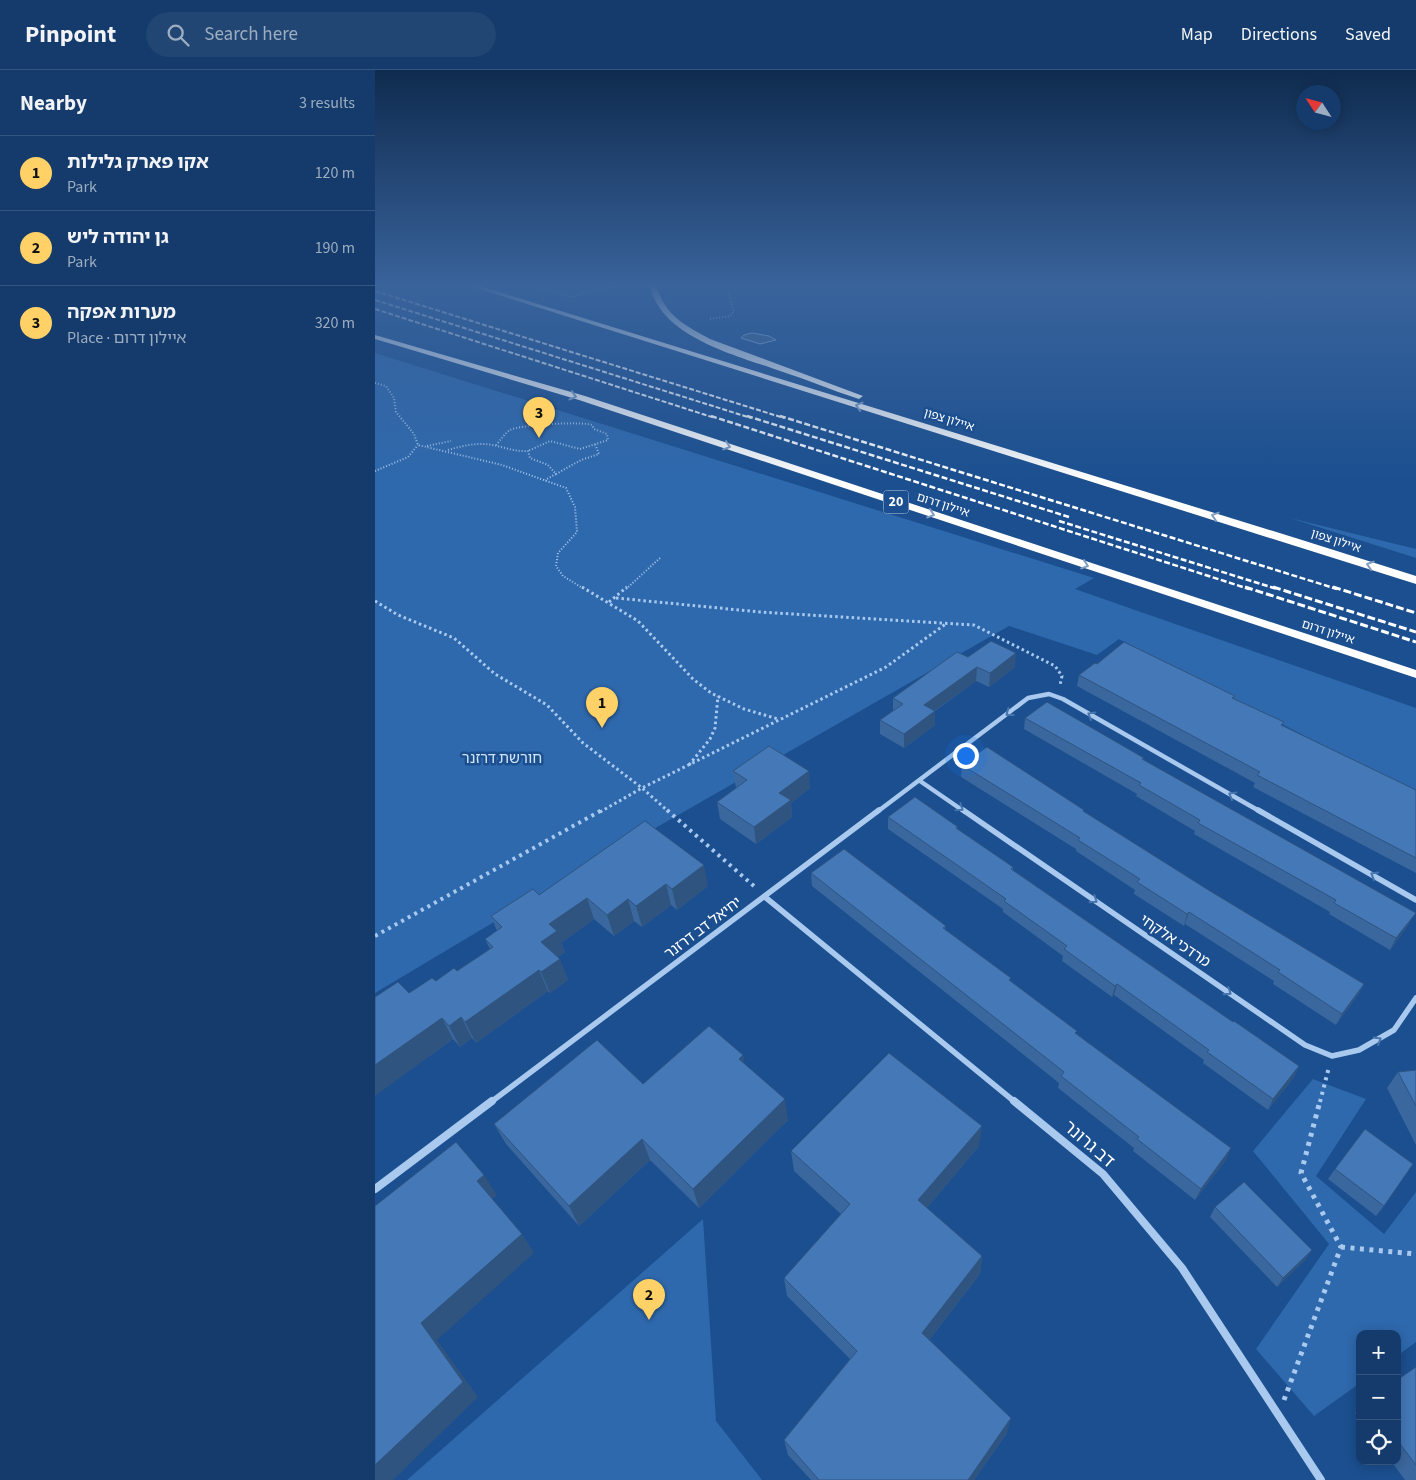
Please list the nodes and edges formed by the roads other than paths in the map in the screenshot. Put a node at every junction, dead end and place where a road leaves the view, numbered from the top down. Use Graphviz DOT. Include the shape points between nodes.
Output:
graph roads {
  1 [pos="424,352"];
  2 [pos="686,352"];
  3 [pos="733,352"];
  4 [pos="1068,470"];
  5 [pos="1416,580"];
  6 [pos="1416,674"];
  7 [pos="920,781"];
  8 [pos="765,897"];
  9 [pos="1416,900"];
  10 [pos="1416,998"];
  11 [pos="375,1189"];
  12 [pos="1321,1480"];
  1 -- 6 [label="highway, איילון דרום / 20, one-way" via="592,402"];
  4 -- 2 [label="highway, איילון צפון, one-way"];
  3 -- 4 [label="highway"];
  5 -- 4 [label="highway, איילון צפון, one-way"];
  7 -- 8 [label="street, יחיאל דב דרזנר"];
  9 -- 7 [label="street, יחיאל דב דרזנר, one-way" via="1049,694 1028,698"];
  7 -- 10 [label="street, מרדכי אלקחי, one-way" via="1305,1046 1332,1056 1359,1050 1395,1030"];
  8 -- 11 [label="street, יחיאל דב דרזנר"];
  8 -- 12 [label="street, דב גרונר" via="1103,1174 1182,1268"];
}
